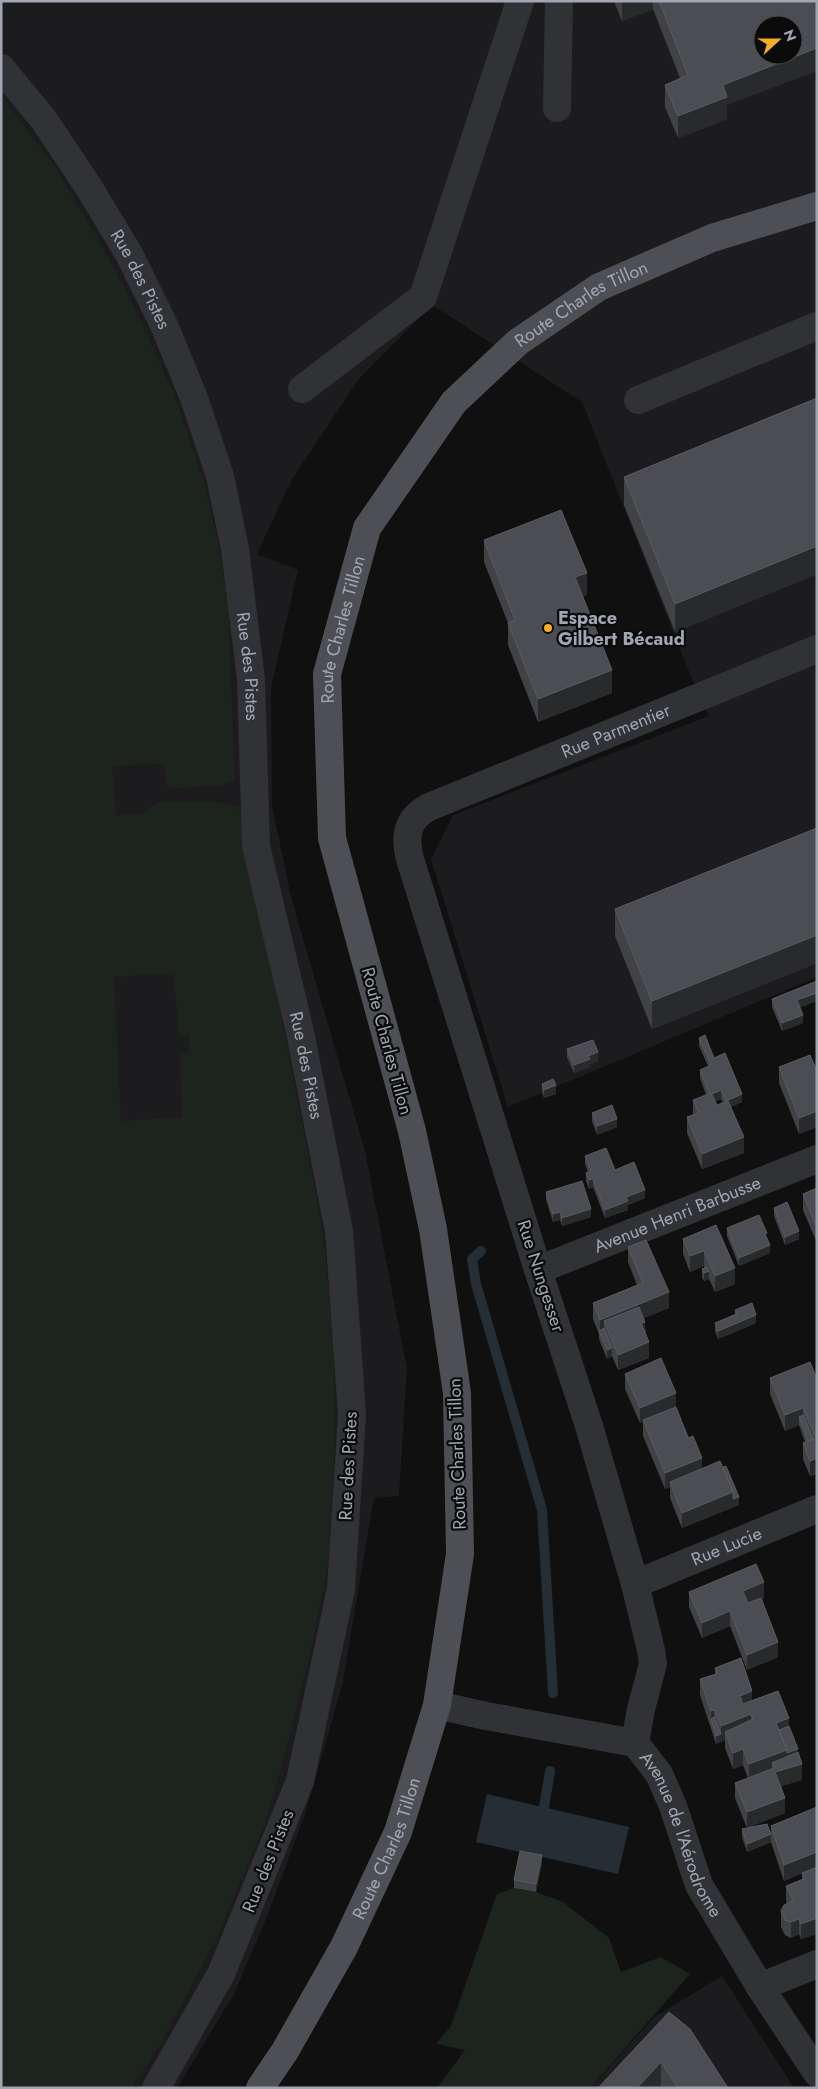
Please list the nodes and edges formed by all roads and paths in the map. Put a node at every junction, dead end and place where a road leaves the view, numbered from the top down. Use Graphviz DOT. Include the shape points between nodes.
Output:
graph roads {
  1 [pos="520,1"];
  2 [pos="559,1"];
  3 [pos="1,68"];
  4 [pos="557,108"];
  5 [pos="817,206"];
  6 [pos="817,326"];
  7 [pos="302,389"];
  8 [pos="638,400"];
  9 [pos="817,649"];
  10 [pos="416,814"];
  11 [pos="817,1159"];
  12 [pos="538,1270"];
  13 [pos="817,1509"];
  14 [pos="636,1584"];
  15 [pos="437,1705"];
  16 [pos="635,1743"];
  17 [pos="817,1964"];
  18 [pos="760,1987"];
  19 [pos="817,2073"];
  20 [pos="156,2088"];
  21 [pos="260,2088"];
  1 -- 7 [label="street" via="423,297"];
  2 -- 4 [label="street"];
  3 -- 20 [label="street, Rue des Pistes" via="44,120 129,254 183,371 220,476 235,548 250,680 256,846 300,1032 340,1231 352,1414 341,1590 300,1781 221,1974"];
  5 -- 15 [label="main road, Route Charles Tillon" via="712,238 599,287 518,342 454,402 368,528 327,674 332,838 412,1130 433,1229 457,1393 460,1554"];
  6 -- 8 [label="street"];
  9 -- 10 [label="street, Rue Parmentier"];
  10 -- 12 [label="street, Rue Nungesser" via="407,834 410,859"];
  11 -- 12 [label="street, Avenue Henri Barbusse"];
  12 -- 14 [label="street, Rue Nungesser"];
  13 -- 14 [label="street, Rue Lucie"];
  14 -- 16 [label="street, Rue Nungesser" via="652,1650 652,1664"];
  15 -- 16 [label="street, Avenue de l'Aérodrome"];
  15 -- 21 [label="main road, Route Charles Tillon" via="398,1832 344,1947 285,2051"];
  16 -- 18 [label="street, Avenue de l'Aérodrome" via="659,1774 699,1885"];
  17 -- 18 [label="street"];
  18 -- 19 [label="street, Avenue de l'Aérodrome"];
}
